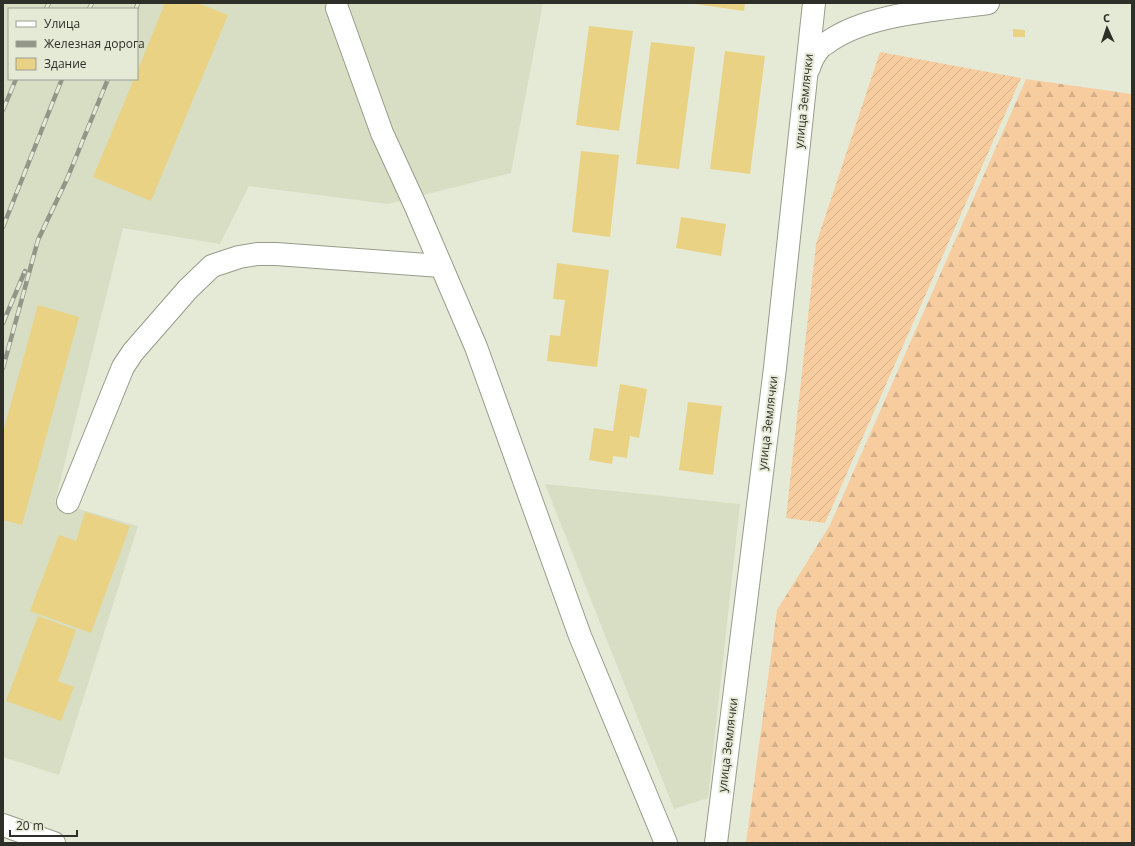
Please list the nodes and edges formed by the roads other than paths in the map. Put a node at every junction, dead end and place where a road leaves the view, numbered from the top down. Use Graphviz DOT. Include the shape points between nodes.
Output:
graph roads {
  1 [pos="814,3"];
  2 [pos="988,3"];
  3 [pos="337,8"];
  4 [pos="806,79"];
  5 [pos="441,266"];
  6 [pos="68,502"];
  7 [pos="3,825"];
  8 [pos="54,843"];
  9 [pos="666,843"];
  10 [pos="716,843"];
  1 -- 4 [label="street, улица Землячки"];
  2 -- 4 [label="street" via="904,14 852,28 820,48 812,60"];
  3 -- 5 [label="street" via="382,133"];
  4 -- 10 [label="street, улица Землячки" via="775,368"];
  5 -- 6 [label="street" via="276,254 239,257 212,266 188,289 123,367"];
  5 -- 9 [label="street" via="476,347 580,636"];
  7 -- 8 [label="street"];
}
